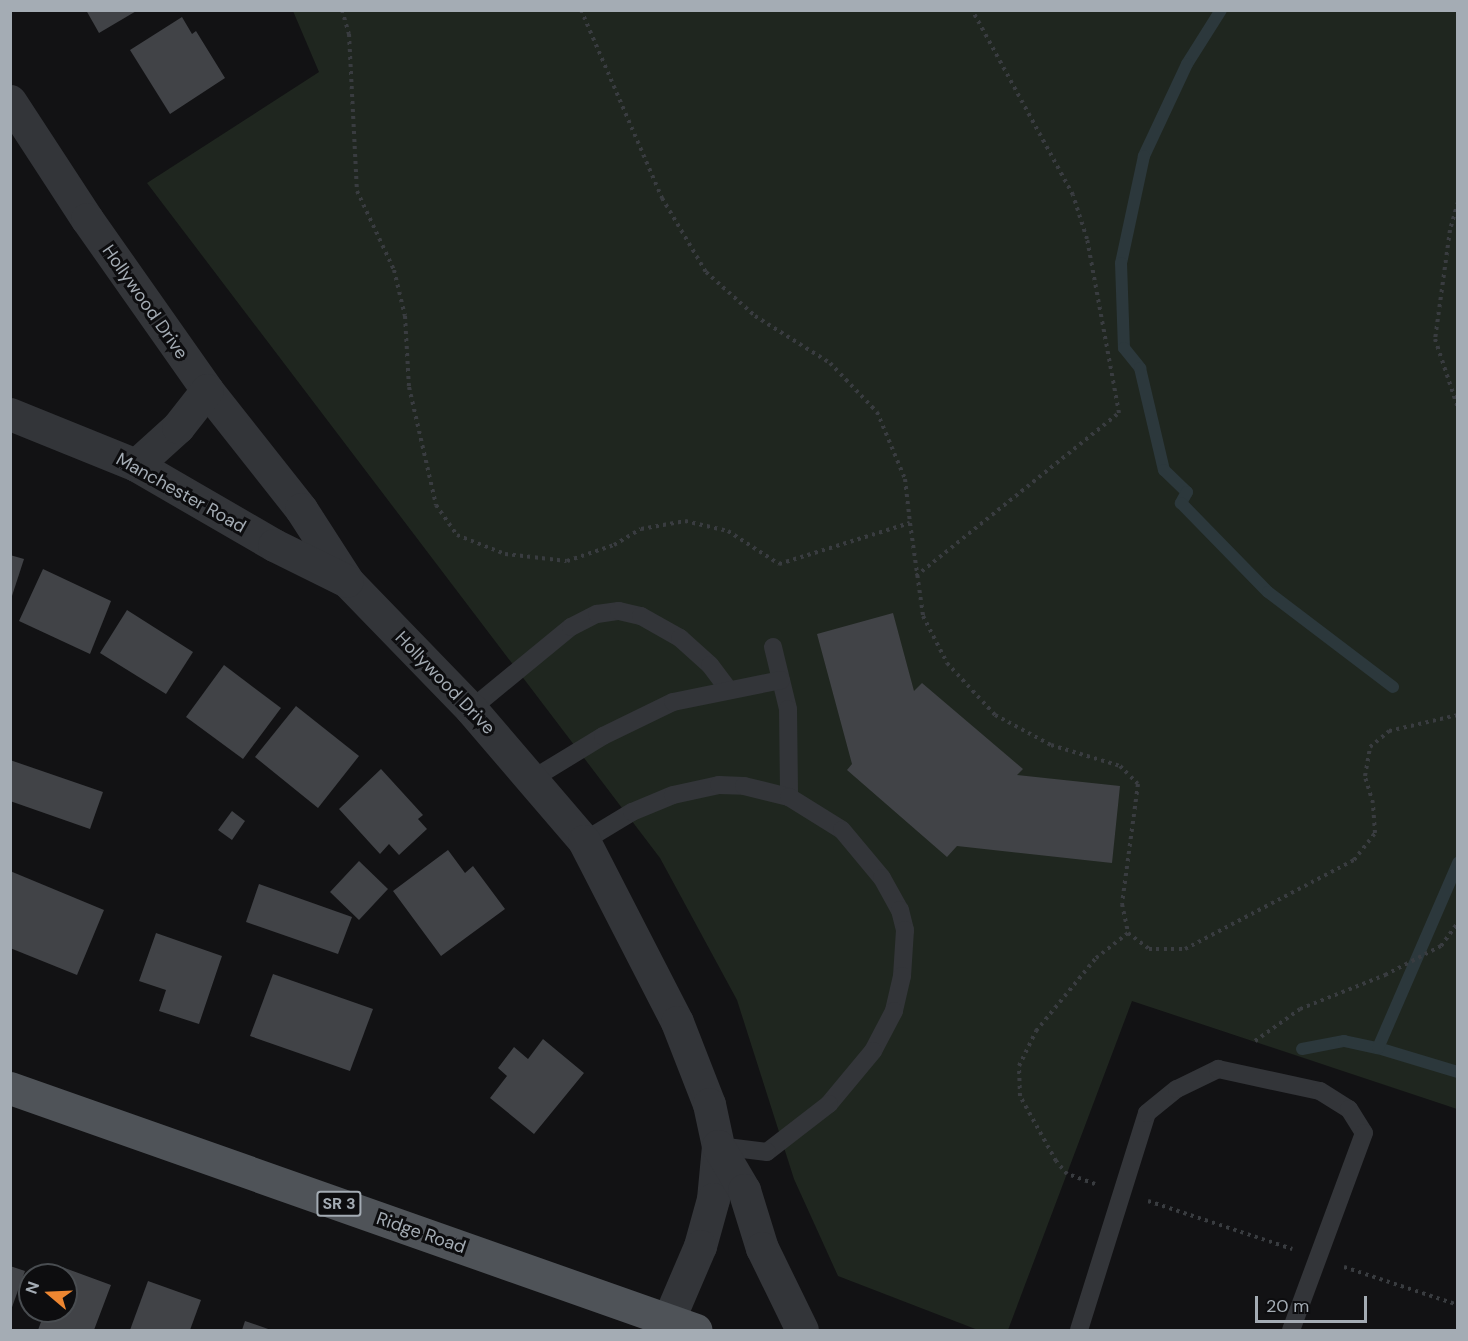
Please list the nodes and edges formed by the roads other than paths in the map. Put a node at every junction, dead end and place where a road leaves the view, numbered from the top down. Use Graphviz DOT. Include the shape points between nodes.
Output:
graph roads {
  1 [pos="10,101"];
  2 [pos="207,390"];
  3 [pos="10,414"];
  4 [pos="136,465"];
  5 [pos="348,582"];
  6 [pos="773,647"];
  7 [pos="781,680"];
  8 [pos="728,689"];
  9 [pos="471,709"];
  10 [pos="534,778"];
  11 [pos="789,797"];
  12 [pos="584,841"];
  13 [pos="10,1088"];
  14 [pos="718,1146"];
  15 [pos="676,1327"];
  16 [pos="802,1330"];
  17 [pos="1079,1330"];
  18 [pos="1291,1330"];
  1 -- 2 [label="street, Hollywood Drive"];
  2 -- 4 [label="street" via="178,427"];
  2 -- 5 [label="street, Hollywood Drive" via="301,509"];
  3 -- 4 [label="street, Manchester Road"];
  4 -- 5 [label="street, Manchester Road" via="274,545"];
  5 -- 9 [label="street, Hollywood Drive"];
  6 -- 7 [label="lane"];
  7 -- 8 [label="lane"];
  7 -- 11 [label="lane" via="789,709"];
  8 -- 9 [label="lane" via="710,664 680,638 641,616 619,611 597,614 571,627"];
  8 -- 10 [label="lane" via="673,702 603,736"];
  9 -- 10 [label="street, Hollywood Drive"];
  10 -- 12 [label="street, Hollywood Drive"];
  11 -- 12 [label="lane" via="744,786 718,785 652,804"];
  11 -- 14 [label="lane" via="842,830 882,878 900,910 905,930 903,976 894,1011 873,1051 829,1104 767,1152"];
  12 -- 14 [label="street, Hollywood Drive" via="677,1022 709,1104"];
  13 -- 15 [label="main road, Ridge Road / SR 3"];
  14 -- 15 [label="street, Hollywood Drive" via="713,1199"];
  14 -- 16 [label="street" via="744,1190 762,1248"];
  17 -- 18 [label="lane" via="1147,1113 1177,1089 1218,1070 1320,1091 1349,1109 1365,1132"];
}
